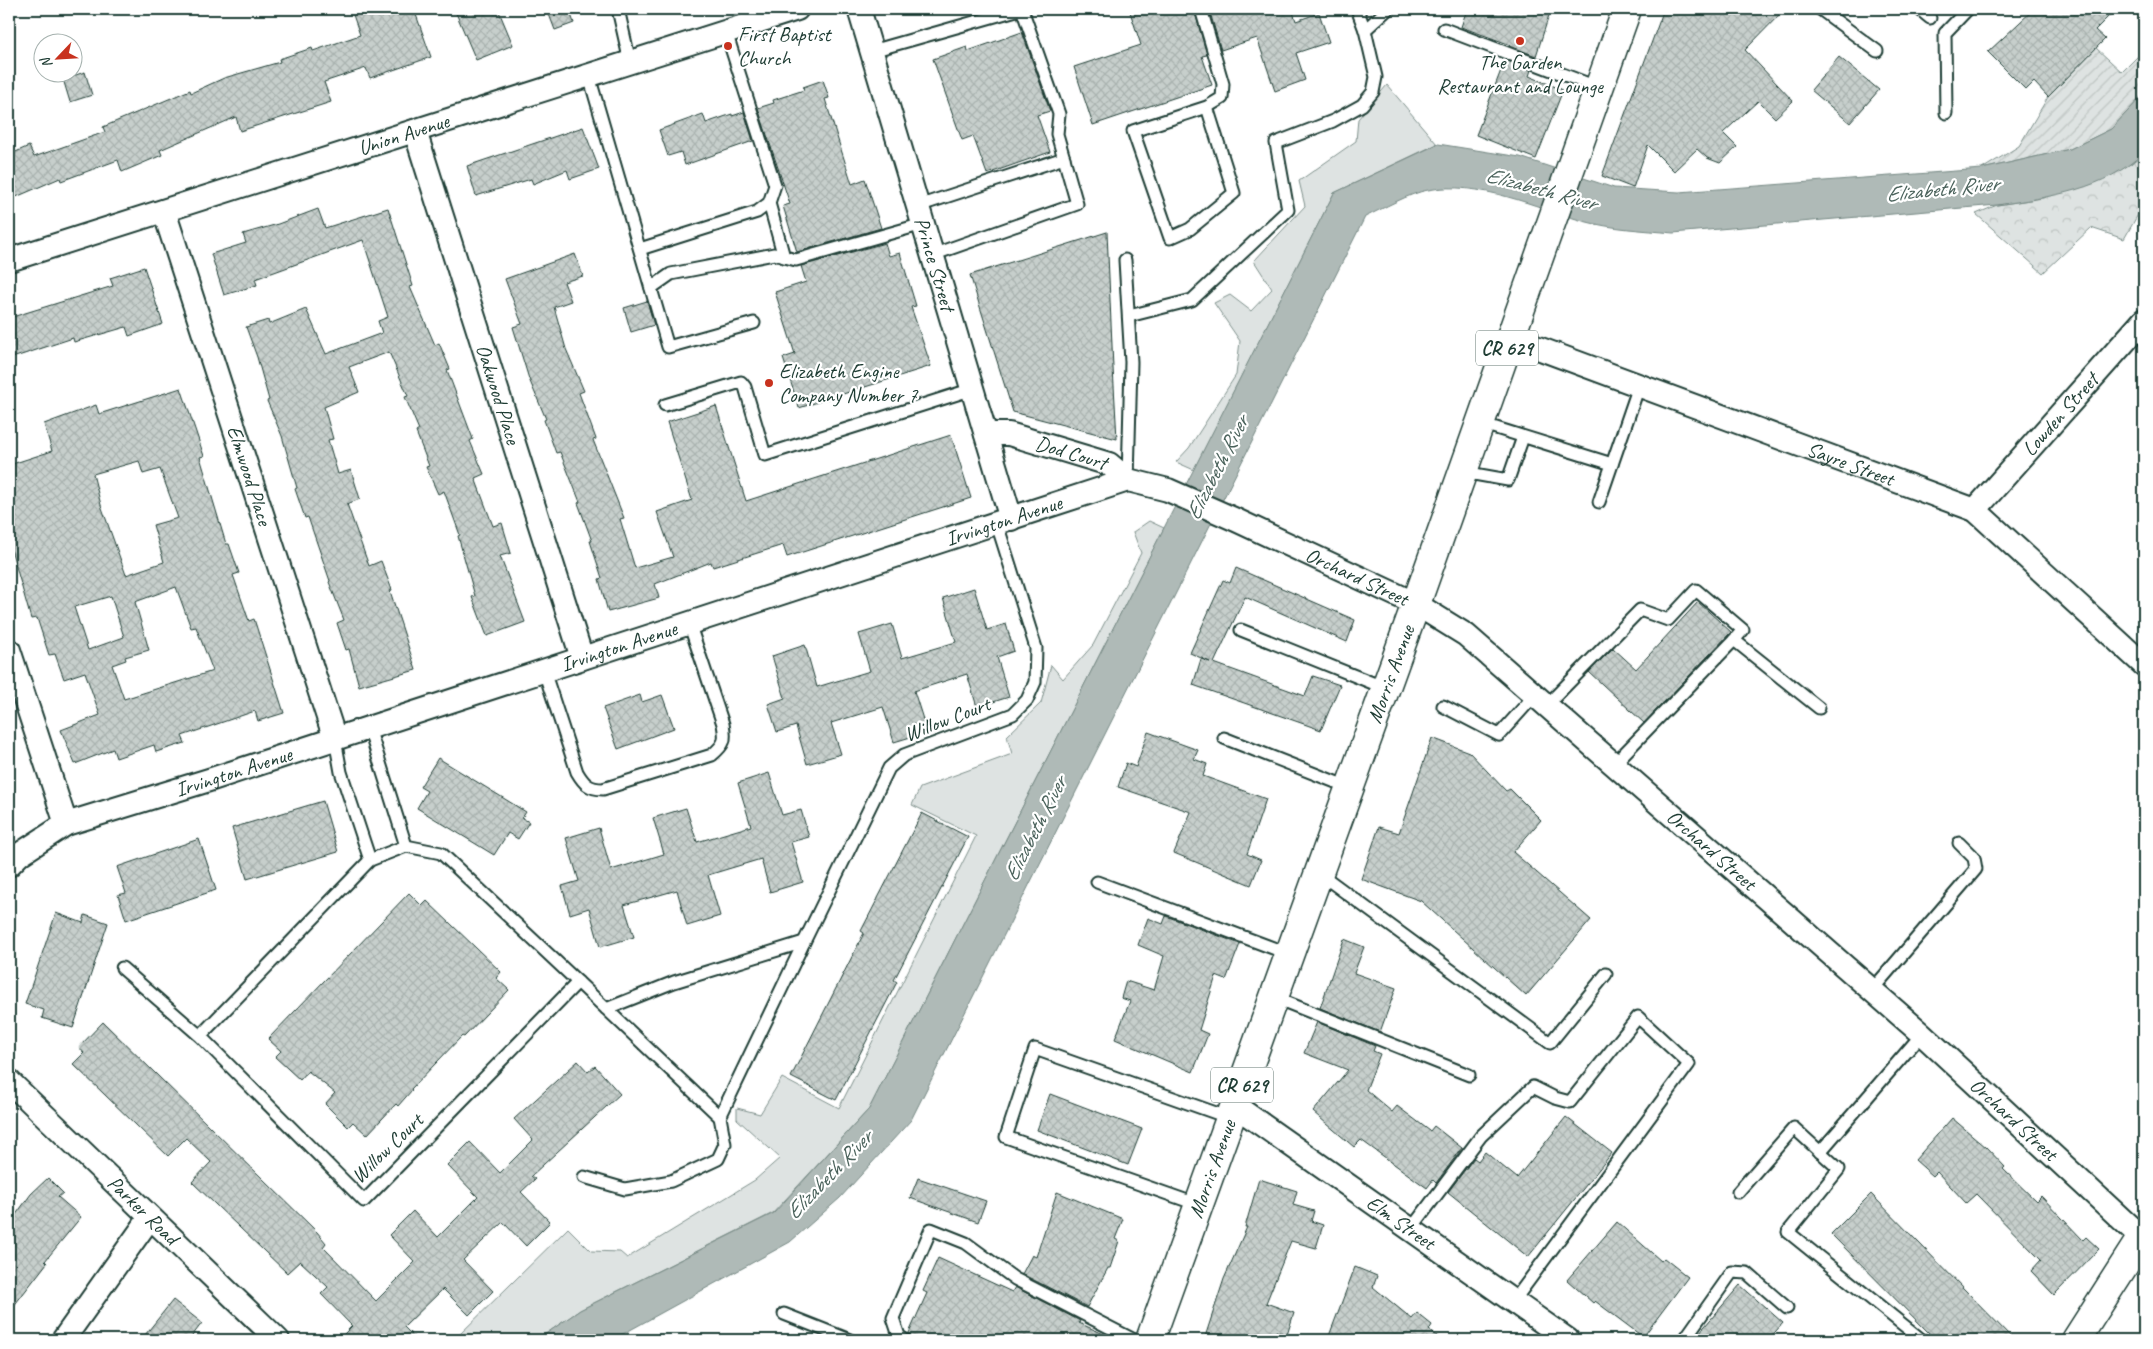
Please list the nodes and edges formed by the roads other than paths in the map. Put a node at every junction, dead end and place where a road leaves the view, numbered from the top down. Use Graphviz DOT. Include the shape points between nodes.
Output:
graph roads {
  1 [pos="618,9"];
  2 [pos="797,9"];
  3 [pos="859,9"];
  4 [pos="1021,9"];
  5 [pos="1201,9"];
  6 [pos="1357,9"];
  7 [pos="1388,9"];
  8 [pos="1627,9"];
  9 [pos="1820,9"];
  10 [pos="1919,9"];
  11 [pos="1968,9"];
  12 [pos="754,15"];
  13 [pos="1930,18"];
  14 [pos="1444,29"];
  15 [pos="1365,30"];
  16 [pos="726,32"];
  17 [pos="872,51"];
  18 [pos="1876,51"];
  19 [pos="630,62"];
  20 [pos="589,76"];
  21 [pos="1599,88"];
  22 [pos="1207,107"];
  23 [pos="1946,113"];
  24 [pos="415,131"];
  25 [pos="1064,158"];
  26 [pos="769,204"];
  27 [pos="164,210"];
  28 [pos="921,215"];
  29 [pos="640,249"];
  30 [pos="932,255"];
  31 [pos="784,256"];
  32 [pos="9,260"];
  33 [pos="1126,260"];
  34 [pos="651,288"];
  35 [pos="1128,316"];
  36 [pos="2144,320"];
  37 [pos="754,323"];
  38 [pos="1511,338"];
  39 [pos="1639,386"];
  40 [pos="973,389"];
  41 [pos="665,405"];
  42 [pos="1480,423"];
  43 [pos="986,434"];
  44 [pos="1523,437"];
  45 [pos="1612,464"];
  46 [pos="1463,472"];
  47 [pos="1128,480"];
  48 [pos="1600,502"];
  49 [pos="1975,510"];
  50 [pos="1004,522"];
  51 [pos="1416,604"];
  52 [pos="689,623"];
  53 [pos="1241,630"];
  54 [pos="1734,640"];
  55 [pos="9,650"];
  56 [pos="582,658"];
  57 [pos="2144,665"];
  58 [pos="544,670"];
  59 [pos="1385,688"];
  60 [pos="1541,700"];
  61 [pos="1443,706"];
  62 [pos="1819,708"];
  63 [pos="369,728"];
  64 [pos="1224,738"];
  65 [pos="335,739"];
  66 [pos="1614,764"];
  67 [pos="1348,787"];
  68 [pos="66,824"];
  69 [pos="1958,843"];
  70 [pos="406,846"];
  71 [pos="370,860"];
  72 [pos="9,865"];
  73 [pos="1318,873"];
  74 [pos="1097,882"];
  75 [pos="804,942"];
  76 [pos="1288,954"];
  77 [pos="122,968"];
  78 [pos="1606,974"];
  79 [pos="578,982"];
  80 [pos="1872,990"];
  81 [pos="1273,997"];
  82 [pos="606,1009"];
  83 [pos="1922,1034"];
  84 [pos="200,1036"];
  85 [pos="1469,1075"];
  86 [pos="9,1081"];
  87 [pos="1232,1111"];
  88 [pos="720,1117"];
  89 [pos="1820,1152"];
  90 [pos="584,1177"];
  91 [pos="1738,1192"];
  92 [pos="1199,1205"];
  93 [pos="150,1218"];
  94 [pos="1411,1230"];
  95 [pos="2144,1238"];
  96 [pos="1513,1302"];
  97 [pos="1787,1308"];
  98 [pos="784,1314"];
  99 [pos="62,1340"];
  100 [pos="278,1340"];
  101 [pos="850,1340"];
  102 [pos="906,1340"];
  103 [pos="1134,1340"];
  104 [pos="1150,1340"];
  105 [pos="1568,1340"];
  106 [pos="1684,1340"];
  107 [pos="1922,1340"];
  108 [pos="2076,1340"];
  1 -- 19 [label="lane"];
  2 -- 12 [label="street, Union Avenue"];
  3 -- 17 [label="street, Prince Street"];
  4 -- 17 [label="lane"];
  4 -- 25 [label="lane" via="1059,114 1057,134"];
  5 -- 22 [label="lane" via="1223,84 1222,98"];
  6 -- 15 [label="lane"];
  7 -- 15 [label="lane"];
  8 -- 21 [label="main road, Morris Avenue / CR 629"];
  9 -- 18 [label="lane"];
  10 -- 13 [label="lane"];
  11 -- 23 [label="lane" via="1945,33"];
  12 -- 16 [label="street, Union Avenue"];
  14 -- 21 [label="lane"];
  15 -- 35 [label="lane" via="1376,78 1373,92 1362,106 1276,143 1288,210 1192,300"];
  16 -- 19 [label="street, Union Avenue"];
  16 -- 26 [label="lane" via="776,185"];
  17 -- 28 [label="street, Prince Street"];
  19 -- 20 [label="street, Union Avenue"];
  20 -- 24 [label="street, Union Avenue"];
  20 -- 29 [label="lane"];
  21 -- 38 [label="main road, Morris Avenue / CR 629"];
  22 -- 22 [label="lane" via="1234,193 1190,229 1170,238 1133,131"];
  24 -- 27 [label="street, Union Avenue"];
  24 -- 56 [label="street, Oakwood Place"];
  25 -- 28 [label="lane"];
  25 -- 30 [label="lane" via="1077,204"];
  26 -- 29 [label="lane" via="757,212"];
  26 -- 31 [label="lane"];
  27 -- 32 [label="street, Union Avenue"];
  27 -- 65 [label="street, Elmwood Place"];
  28 -- 30 [label="street, Prince Street"];
  28 -- 31 [label="lane" via="796,260"];
  29 -- 34 [label="lane"];
  30 -- 40 [label="street, Prince Street"];
  31 -- 34 [label="lane" via="774,254 671,274"];
  33 -- 35 [label="lane"];
  34 -- 37 [label="lane" via="668,347"];
  35 -- 47 [label="lane" via="1131,362"];
  36 -- 49 [label="street, Lowden Street"];
  38 -- 39 [label="street, Sayre Street"];
  38 -- 42 [label="main road, Morris Avenue / CR 629"];
  39 -- 45 [label="lane"];
  39 -- 49 [label="street, Sayre Street"];
  40 -- 41 [label="lane" via="765,456 745,386 741,382"];
  40 -- 43 [label="street, Prince Street"];
  42 -- 44 [label="lane"];
  42 -- 46 [label="main road, Morris Avenue / CR 629"];
  43 -- 47 [label="street, Dod Court" via="1009,434 1109,464"];
  43 -- 50 [label="street, Prince Street"];
  44 -- 45 [label="lane"];
  44 -- 46 [label="lane" via="1508,480"];
  45 -- 48 [label="lane"];
  46 -- 51 [label="main road, Morris Avenue / CR 629"];
  47 -- 50 [label="street, Irvington Avenue"];
  47 -- 51 [label="street, Orchard Street" via="1168,490"];
  49 -- 57 [label="street, Sayre Street"];
  50 -- 52 [label="street, Irvington Avenue"];
  50 -- 75 [label="lane, Willow Court" via="1036,648 1035,682 1027,700 1014,714 904,755 889,768"];
  51 -- 59 [label="main road, Morris Avenue / CR 629"];
  51 -- 60 [label="street, Orchard Street" via="1466,634"];
  52 -- 56 [label="street, Irvington Avenue"];
  52 -- 58 [label="lane" via="726,737 721,748 712,754 593,789 584,784 576,772"];
  53 -- 59 [label="lane"];
  54 -- 60 [label="lane" via="1743,630 1696,590 1668,620 1640,610"];
  54 -- 62 [label="lane"];
  54 -- 66 [label="lane"];
  55 -- 68 [label="street"];
  56 -- 58 [label="street, Irvington Avenue"];
  58 -- 63 [label="street, Irvington Avenue"];
  59 -- 67 [label="main road, Morris Avenue / CR 629"];
  60 -- 61 [label="lane" via="1499,735"];
  60 -- 66 [label="street, Orchard Street"];
  63 -- 65 [label="street, Irvington Avenue"];
  63 -- 70 [label="lane"];
  64 -- 67 [label="lane"];
  65 -- 68 [label="street, Irvington Avenue"];
  65 -- 71 [label="lane" via="341,772"];
  66 -- 80 [label="street, Orchard Street"];
  67 -- 73 [label="main road, Morris Avenue / CR 629"];
  68 -- 72 [label="street, Irvington Avenue" via="20,854"];
  69 -- 80 [label="lane" via="1974,858 1976,869"];
  70 -- 71 [label="lane"];
  70 -- 79 [label="lane" via="442,853"];
  71 -- 84 [label="lane"];
  73 -- 76 [label="main road, Morris Avenue / CR 629"];
  73 -- 78 [label="lane" via="1550,1043"];
  74 -- 76 [label="lane"];
  75 -- 82 [label="lane" via="674,982"];
  75 -- 88 [label="lane, Willow Court"];
  76 -- 81 [label="main road, Morris Avenue / CR 629"];
  77 -- 84 [label="lane, Willow Court"];
  79 -- 82 [label="lane"];
  79 -- 84 [label="lane, Willow Court" via="364,1201"];
  80 -- 83 [label="street, Orchard Street"];
  81 -- 85 [label="lane"];
  81 -- 87 [label="main road, Morris Avenue / CR 629"];
  82 -- 88 [label="lane"];
  83 -- 89 [label="lane"];
  83 -- 95 [label="street, Orchard Street"];
  86 -- 93 [label="street, Parker Road"];
  87 -- 92 [label="main road, Morris Avenue / CR 629"];
  87 -- 92 [label="lane" via="1035,1049 1006,1137"];
  87 -- 94 [label="street, Elm Street"];
  88 -- 90 [label="lane" via="725,1144 718,1159 671,1181 625,1189"];
  89 -- 91 [label="lane" via="1794,1128"];
  89 -- 107 [label="lane" via="1840,1169 1788,1232"];
  92 -- 104 [label="main road, Morris Avenue / CR 629"];
  93 -- 99 [label="street"];
  93 -- 100 [label="street, Parker Road"];
  94 -- 96 [label="street, Elm Street"];
  94 -- 96 [label="lane" via="1481,1136 1533,1086 1570,1102 1638,1017 1689,1064"];
  95 -- 108 [label="main road"];
  96 -- 105 [label="street, Elm Street"];
  97 -- 106 [label="lane" via="1747,1274 1732,1272"];
  98 -- 101 [label="lane"];
  102 -- 103 [label="lane" via="899,1336 893,1318 931,1229 966,1243 1014,1279"];
}
